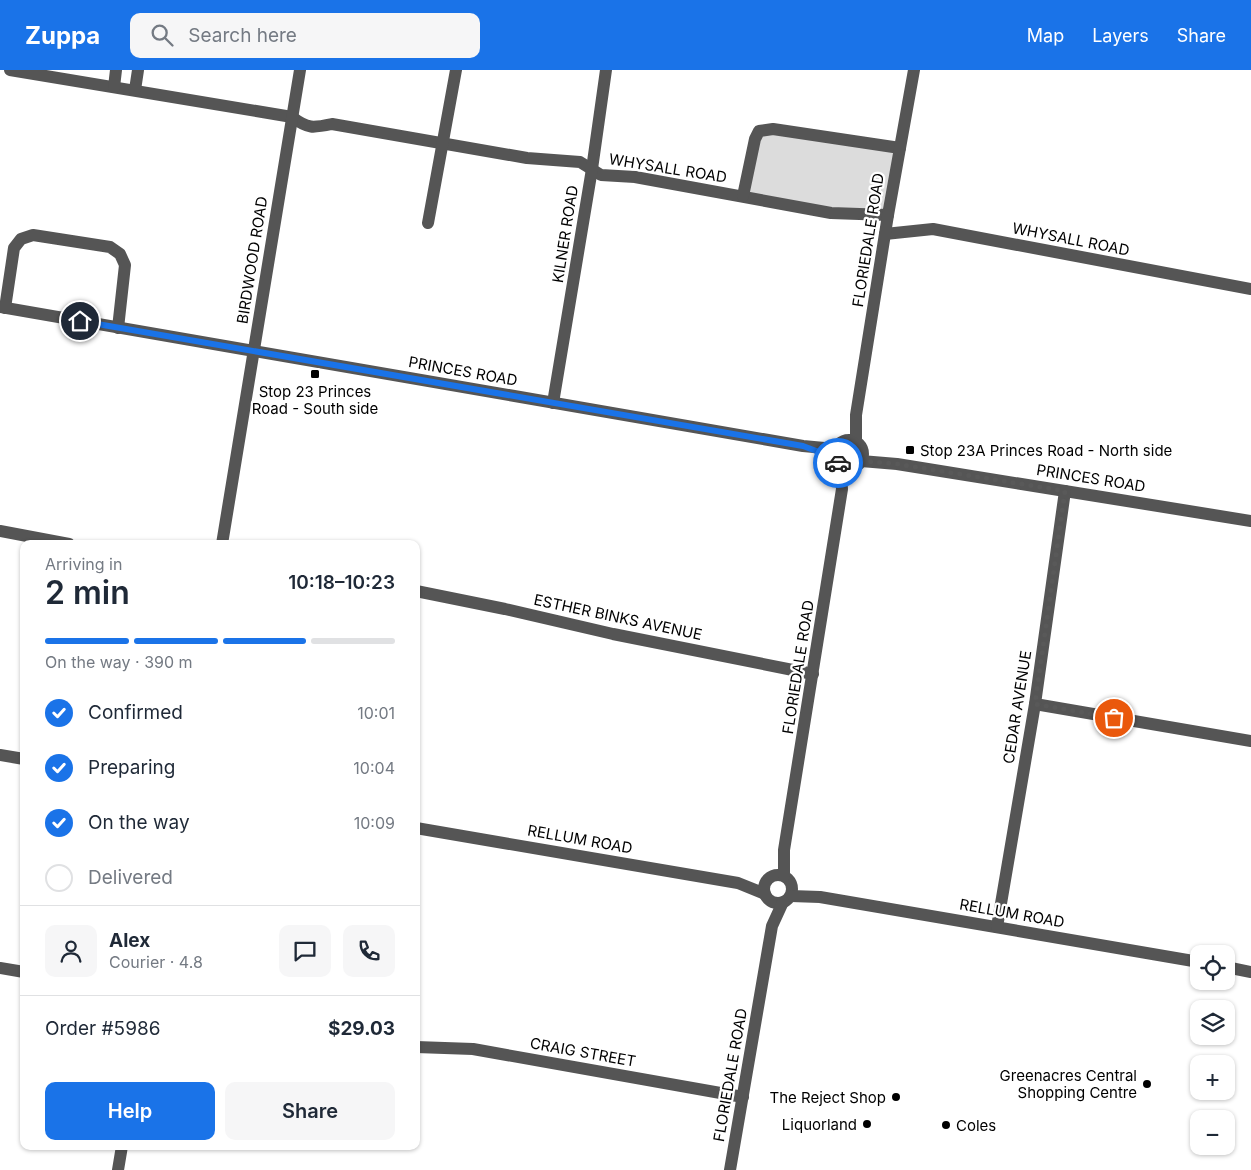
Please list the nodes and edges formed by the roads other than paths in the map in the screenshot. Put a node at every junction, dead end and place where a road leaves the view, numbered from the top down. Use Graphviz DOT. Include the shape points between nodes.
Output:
graph roads {
  1 [pos="10,70"];
  2 [pos="116,70"];
  3 [pos="138,70"];
  4 [pos="300,70"];
  5 [pos="456,70"];
  6 [pos="606,70"];
  7 [pos="914,70"];
  8 [pos="114,87"];
  9 [pos="135,90"];
  10 [pos="292,117"];
  11 [pos="442,143"];
  12 [pos="900,148"];
  13 [pos="592,169"];
  14 [pos="743,196"];
  15 [pos="888,215"];
  16 [pos="428,223"];
  17 [pos="885,234"];
  18 [pos="1251,289"];
  19 [pos="3,308"];
  20 [pos="118,328"];
  21 [pos="253,351"];
  22 [pos="553,403"];
  23 [pos="845,450"];
  24 [pos="858,464"];
  25 [pos="897,464"];
  26 [pos="842,488"];
  27 [pos="1065,491"];
  28 [pos="1251,520"];
  29 [pos="0,532"];
  30 [pos="46,540"];
  31 [pos="223,540"];
  32 [pos="420,591"];
  33 [pos="813,674"];
  34 [pos="1035,704"];
  35 [pos="1251,741"];
  36 [pos="0,755"];
  37 [pos="20,758"];
  38 [pos="420,829"];
  39 [pos="738,882"];
  40 [pos="782,885"];
  41 [pos="766,896"];
  42 [pos="772,926"];
  43 [pos="997,927"];
  44 [pos="1190,960"];
  45 [pos="0,968"];
  46 [pos="1235,969"];
  47 [pos="20,971"];
  48 [pos="1251,972"];
  49 [pos="420,1046"];
  50 [pos="743,1097"];
  51 [pos="121,1150"];
  52 [pos="118,1169"];
  53 [pos="730,1170"];
  1 -- 8 [label="street, WHYSALL ROAD"];
  2 -- 8 [label="street"];
  3 -- 9 [label="street"];
  4 -- 10 [label="street, BIRDWOOD ROAD"];
  5 -- 11 [label="street"];
  6 -- 13 [label="street, KILNER ROAD"];
  7 -- 12 [label="street, FLORIEDALE ROAD"];
  8 -- 9 [label="street, WHYSALL ROAD"];
  9 -- 10 [label="street, WHYSALL ROAD"];
  10 -- 11 [label="street, WHYSALL ROAD" via="314,128 332,124"];
  10 -- 21 [label="street, BIRDWOOD ROAD"];
  11 -- 13 [label="street, WHYSALL ROAD" via="527,158 580,162"];
  11 -- 16 [label="street"];
  12 -- 14 [label="street, WHYSALL ROAD" via="773,129 758,132"];
  12 -- 15 [label="street, FLORIEDALE ROAD"];
  13 -- 14 [label="street, WHYSALL ROAD" via="601,175 635,177"];
  13 -- 22 [label="street, KILNER ROAD"];
  14 -- 15 [label="street, WHYSALL ROAD" via="831,213"];
  15 -- 17 [label="street, FLORIEDALE ROAD"];
  17 -- 18 [label="street, WHYSALL ROAD" via="933,229"];
  17 -- 23 [label="street, FLORIEDALE ROAD" via="856,415"];
  19 -- 20 [label="street, PRINCES ROAD"];
  19 -- 20 [label="street, PRINCES ROAD" via="14,248 21,239 33,235 110,247 120,254 125,266"];
  20 -- 21 [label="street, PRINCES ROAD"];
  21 -- 22 [label="street, PRINCES ROAD"];
  21 -- 31 [label="street, BIRDWOOD ROAD"];
  22 -- 23 [label="street, PRINCES ROAD" via="803,446"];
  23 -- 24 [label="street, PRINCES ROAD" via="849,468"];
  23 -- 24 [label="street" via="864,454"];
  23 -- 25 [label="street, PRINCES ROAD"];
  23 -- 26 [label="street, FLORIEDALE ROAD"];
  24 -- 25 [label="street, PRINCES ROAD"];
  24 -- 26 [label="street, FLORIEDALE ROAD"];
  25 -- 27 [label="street, PRINCES ROAD"];
  26 -- 33 [label="street, FLORIEDALE ROAD"];
  27 -- 28 [label="street, PRINCES ROAD"];
  27 -- 34 [label="street, CEDAR AVENUE"];
  29 -- 30 [label="street"];
  32 -- 33 [label="street, ESTHER BINKS AVENUE"];
  33 -- 40 [label="street, FLORIEDALE ROAD" via="784,850"];
  34 -- 35 [label="street"];
  34 -- 43 [label="street, CEDAR AVENUE"];
  36 -- 37 [label="street"];
  38 -- 39 [label="street, RELLUM ROAD"];
  39 -- 40 [label="street, RELLUM ROAD"];
  39 -- 41 [label="street, RELLUM ROAD"];
  40 -- 41 [label="street, FLORIEDALE ROAD" via="764,889"];
  40 -- 41 [label="street, RELLUM ROAD" via="772,902"];
  40 -- 42 [label="street, FLORIEDALE ROAD"];
  40 -- 43 [label="street, RELLUM ROAD" via="820,897"];
  41 -- 42 [label="street, FLORIEDALE ROAD"];
  42 -- 50 [label="street, FLORIEDALE ROAD"];
  43 -- 44 [label="street, RELLUM ROAD"];
  45 -- 47 [label="street"];
  46 -- 48 [label="street"];
  49 -- 50 [label="street, CRAIG STREET" via="473,1049"];
  50 -- 53 [label="street, FLORIEDALE ROAD"];
  51 -- 52 [label="street"];
}
